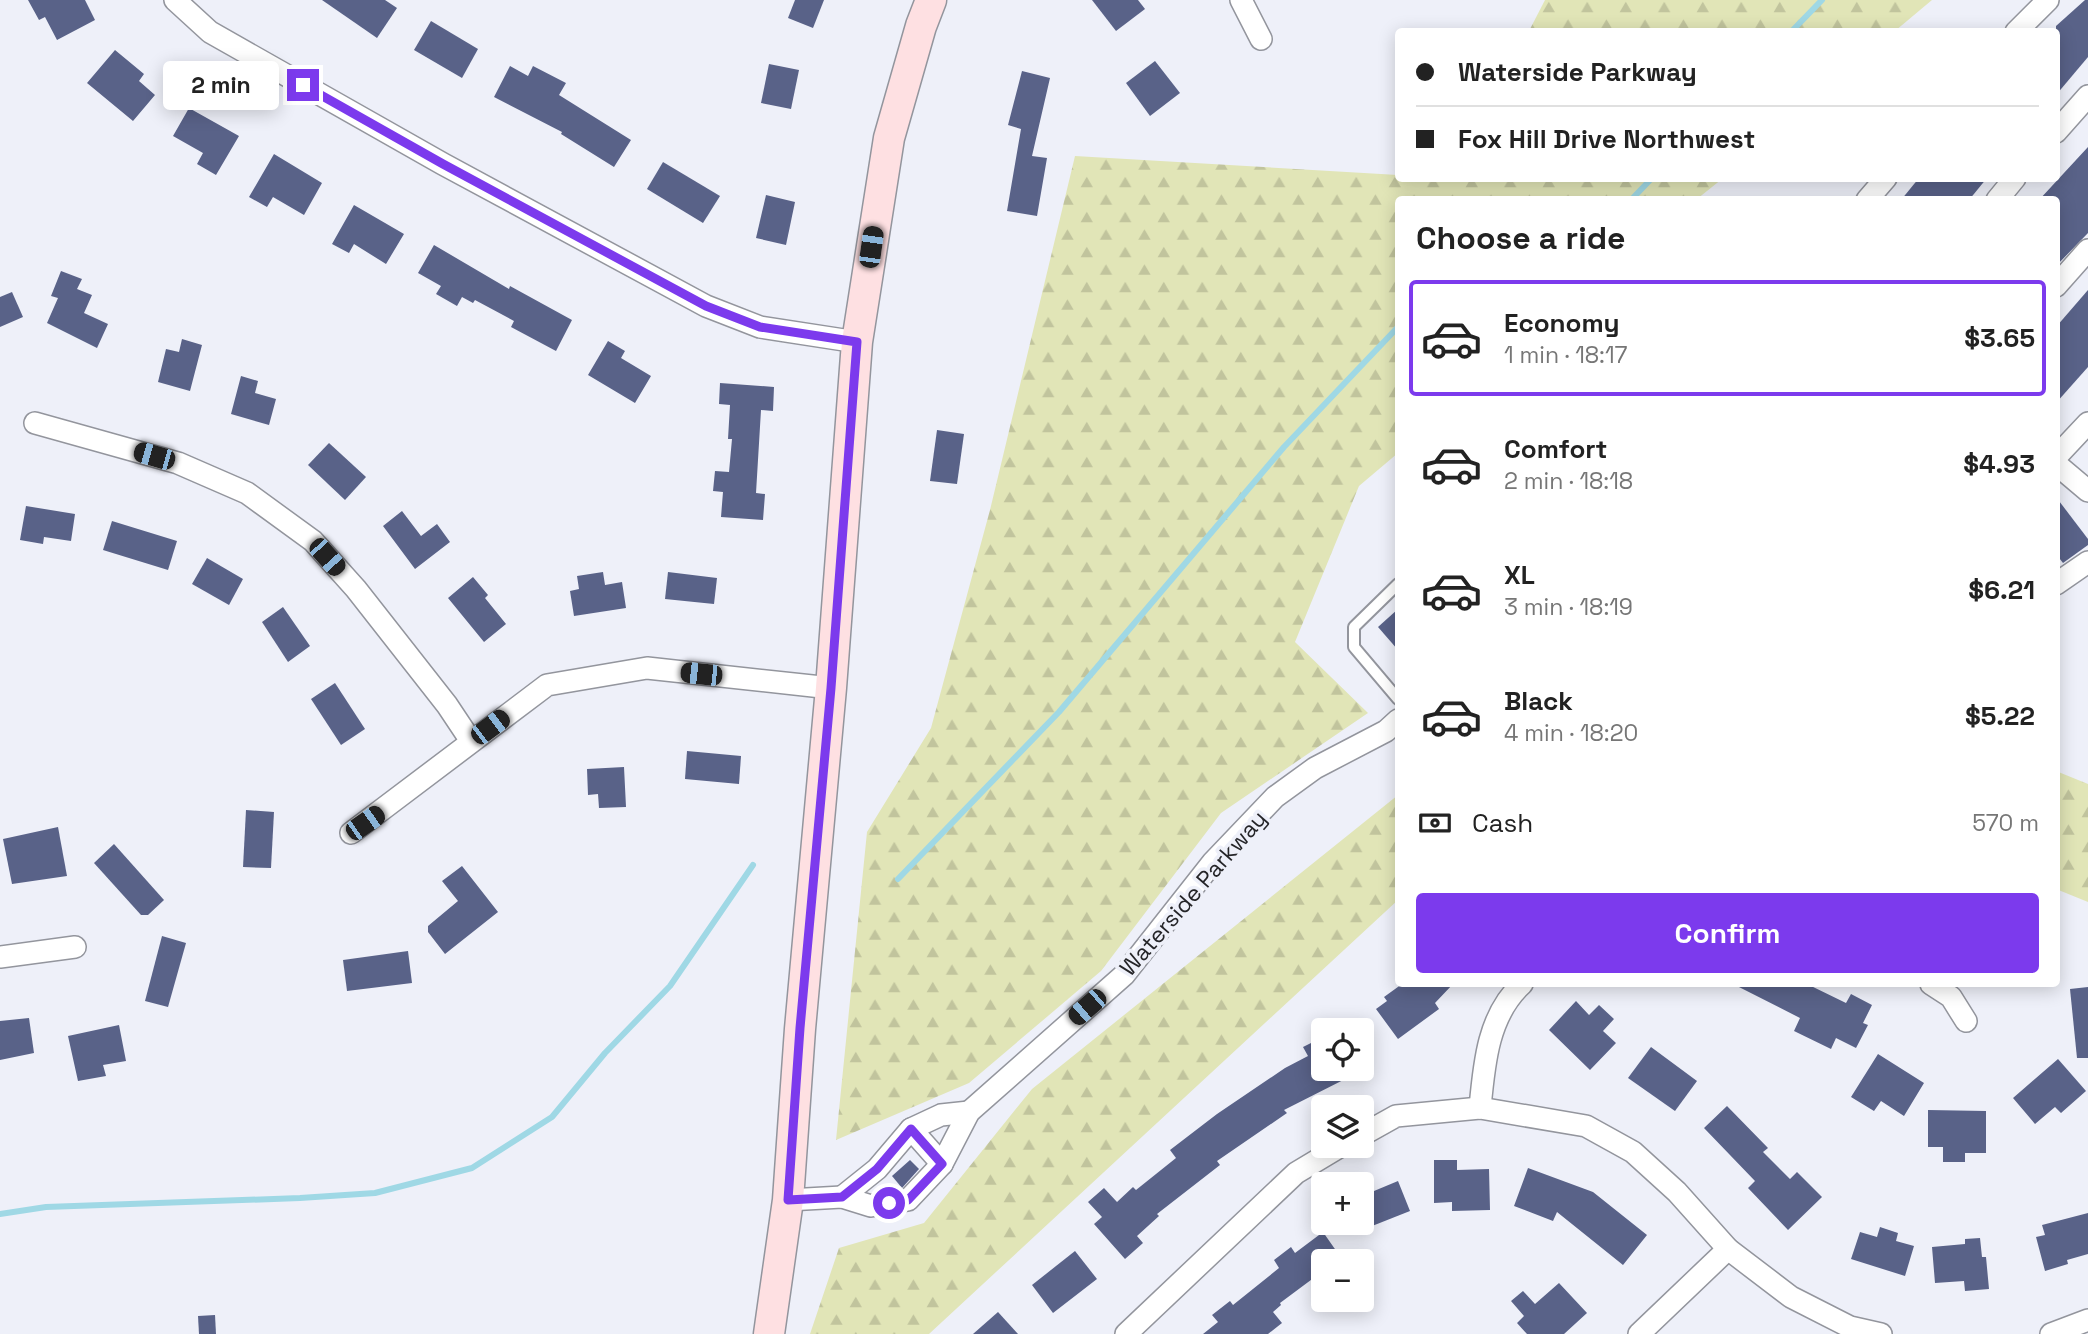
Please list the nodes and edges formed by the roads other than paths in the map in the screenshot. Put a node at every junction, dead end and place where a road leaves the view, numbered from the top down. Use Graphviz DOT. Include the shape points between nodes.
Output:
graph roads {
  1 [pos="175,0"];
  2 [pos="930,0"];
  3 [pos="1241,0"];
  4 [pos="2048,0"];
  5 [pos="2020,28"];
  6 [pos="1261,40"];
  7 [pos="2088,96"];
  8 [pos="2060,128"];
  9 [pos="1883,182"];
  10 [pos="2012,182"];
  11 [pos="1870,196"];
  12 [pos="2000,196"];
  13 [pos="2088,250"];
  14 [pos="2060,282"];
  15 [pos="857,342"];
  16 [pos="35,423"];
  17 [pos="2088,423"];
  18 [pos="2060,453"];
  19 [pos="2060,467"];
  20 [pos="2088,491"];
  21 [pos="2088,562"];
  22 [pos="2060,581"];
  23 [pos="1395,587"];
  24 [pos="831,688"];
  25 [pos="1395,695"];
  26 [pos="1395,723"];
  27 [pos="471,741"];
  28 [pos="351,833"];
  29 [pos="75,947"];
  30 [pos="0,957"];
  31 [pos="1519,987"];
  32 [pos="1936,987"];
  33 [pos="1966,1021"];
  34 [pos="1480,1108"];
  35 [pos="969,1112"];
  36 [pos="1374,1128"];
  37 [pos="911,1129"];
  38 [pos="1321,1158"];
  39 [pos="942,1164"];
  40 [pos="842,1197"];
  41 [pos="788,1200"];
  42 [pos="1728,1249"];
  43 [pos="2088,1320"];
  44 [pos="769,1334"];
  45 [pos="1126,1334"];
  46 [pos="1639,1334"];
  47 [pos="1881,1334"];
  48 [pos="2051,1334"];
  1 -- 15 [label="street" via="210,32 706,306 760,327"];
  2 -- 15 [label="street" via="888,138"];
  3 -- 6 [label="street"];
  4 -- 5 [label="street"];
  7 -- 8 [label="street"];
  9 -- 11 [label="street"];
  10 -- 12 [label="street"];
  13 -- 14 [label="street"];
  15 -- 24 [label="street"];
  16 -- 27 [label="street" via="178,463 247,493 313,541 356,589"];
  17 -- 18 [label="street"];
  19 -- 20 [label="street"];
  21 -- 22 [label="street"];
  23 -- 25 [label="lane" via="1354,627 1354,647"];
  24 -- 27 [label="street" via="647,668 547,685"];
  24 -- 41 [label="street"];
  26 -- 35 [label="street, Waterside Parkway" via="1315,768 1275,797 1213,862 1124,975"];
  27 -- 28 [label="street"];
  29 -- 30 [label="street"];
  31 -- 34 [label="street" via="1507,997 1486,1051"];
  32 -- 33 [label="street" via="1951,997"];
  34 -- 36 [label="street" via="1396,1116"];
  34 -- 42 [label="street" via="1586,1126 1633,1152"];
  35 -- 37 [label="street" via="941,1115"];
  35 -- 39 [label="street, Waterside Parkway"];
  37 -- 39 [label="street"];
  37 -- 40 [label="street" via="877,1169"];
  38 -- 45 [label="street" via="1296,1173"];
  39 -- 40 [label="street, Waterside Parkway" via="908,1200 871,1206"];
  40 -- 41 [label="street, Waterside Parkway"];
  41 -- 44 [label="street"];
  42 -- 46 [label="street"];
  42 -- 47 [label="street" via="1791,1297 1850,1327"];
  43 -- 48 [label="street"];
}
